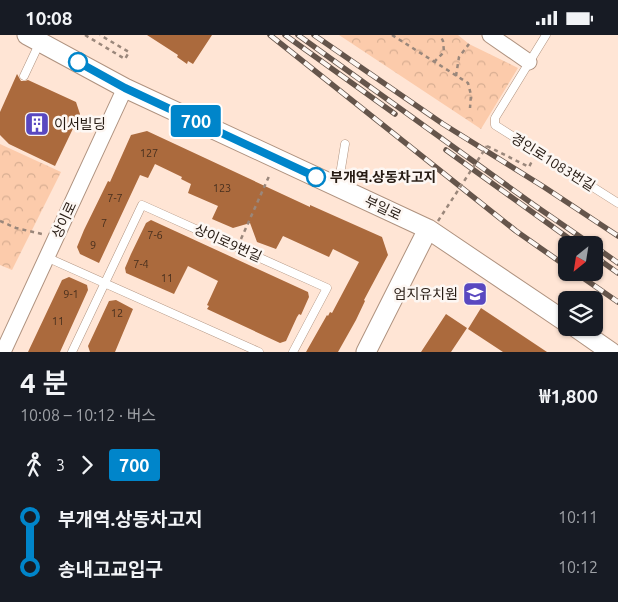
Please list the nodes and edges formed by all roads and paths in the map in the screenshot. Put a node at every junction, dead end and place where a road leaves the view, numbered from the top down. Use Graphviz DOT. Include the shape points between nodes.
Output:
graph roads {
  1 [pos="85,35"];
  2 [pos="100,35"];
  3 [pos="392,35"];
  4 [pos="440,35"];
  5 [pos="490,35"];
  6 [pos="546,35"];
  7 [pos="34,39"];
  8 [pos="468,44"];
  9 [pos="434,62"];
  10 [pos="529,62"];
  11 [pos="24,76"];
  12 [pos="456,76"];
  13 [pos="125,88"];
  14 [pos="470,109"];
  15 [pos="345,144"];
  16 [pos="277,159"];
  17 [pos="529,167"];
  18 [pos="338,187"];
  19 [pos="618,203"];
  20 [pos="0,221"];
  21 [pos="433,225"];
  22 [pos="56,237"];
  23 [pos="237,247"];
  24 [pos="46,257"];
  25 [pos="104,283"];
  26 [pos="558,316"];
  27 [pos="588,336"];
  28 [pos="3,352"];
  29 [pos="72,352"];
  30 [pos="259,352"];
  31 [pos="293,352"];
  32 [pos="366,352"];
  33 [pos="611,352"];
  1 -- 2 [label="path" via="124,59 129,52"];
  3 -- 9 [label="path"];
  4 -- 9 [label="path" via="444,52"];
  5 -- 10 [label="street"];
  6 -- 10 [label="lane"];
  7 -- 11 [label="lane"];
  7 -- 13 [label="street, 부일로"];
  8 -- 12 [label="path" via="459,57"];
  9 -- 12 [label="path"];
  10 -- 19 [label="lane, 경인로1083번길" via="495,118 495,125"];
  12 -- 14 [label="path" via="468,83"];
  13 -- 16 [label="street, 부일로"];
  13 -- 22 [label="street, 상이로"];
  15 -- 18 [label="lane"];
  16 -- 18 [label="street, 부일로"];
  16 -- 23 [label="path"];
  17 -- 21 [label="path, bridge" via="487,147"];
  18 -- 21 [label="street, 부일로"];
  20 -- 22 [label="path"];
  21 -- 26 [label="street, 부일로"];
  21 -- 32 [label="street"];
  22 -- 24 [label="street, 상이로"];
  23 -- 25 [label="lane, 상이로9번길" via="142,205"];
  23 -- 31 [label="lane, 상이로9번길" via="327,288"];
  24 -- 25 [label="lane"];
  24 -- 28 [label="street, 상이로"];
  25 -- 29 [label="lane, 상이로9번길"];
  25 -- 30 [label="lane"];
  27 -- 33 [label="street"];
}
